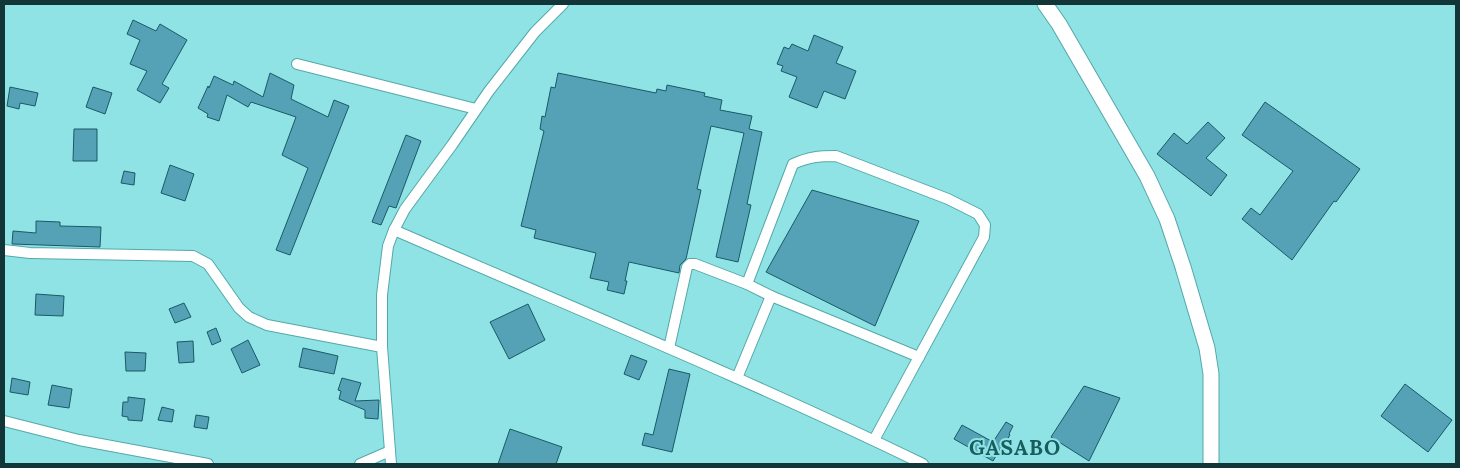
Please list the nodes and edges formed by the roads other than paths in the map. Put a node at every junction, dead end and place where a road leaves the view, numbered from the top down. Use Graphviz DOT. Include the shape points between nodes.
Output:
graph roads {
  1 [pos="563,4"];
  2 [pos="1045,4"];
  3 [pos="297,64"];
  4 [pos="476,109"];
  5 [pos="394,230"];
  6 [pos="4,250"];
  7 [pos="747,284"];
  8 [pos="771,296"];
  9 [pos="382,347"];
  10 [pos="669,348"];
  11 [pos="919,358"];
  12 [pos="738,378"];
  13 [pos="4,421"];
  14 [pos="874,440"];
  15 [pos="390,452"];
  16 [pos="208,464"];
  17 [pos="360,464"];
  18 [pos="391,464"];
  19 [pos="924,464"];
  20 [pos="1211,464"];
  1 -- 4 [label="street" via="535,32"];
  2 -- 20 [label="main road" via="1147,176 1167,219 1207,348 1211,374"];
  3 -- 4 [label="street"];
  4 -- 5 [label="street" via="404,210"];
  5 -- 9 [label="street" via="388,246 382,294"];
  5 -- 10 [label="street"];
  6 -- 9 [label="street" via="193,256 208,264 249,317 266,325"];
  7 -- 8 [label="street"];
  7 -- 10 [label="street" via="690,264"];
  7 -- 11 [label="street" via="793,164 806,158 836,156 948,198 978,214 985,225 984,236"];
  8 -- 11 [label="street"];
  8 -- 12 [label="street"];
  9 -- 15 [label="street"];
  10 -- 12 [label="street"];
  11 -- 14 [label="street"];
  12 -- 14 [label="street"];
  13 -- 16 [label="street" via="79,440"];
  14 -- 19 [label="street"];
  15 -- 17 [label="street"];
  15 -- 18 [label="street"];
}
